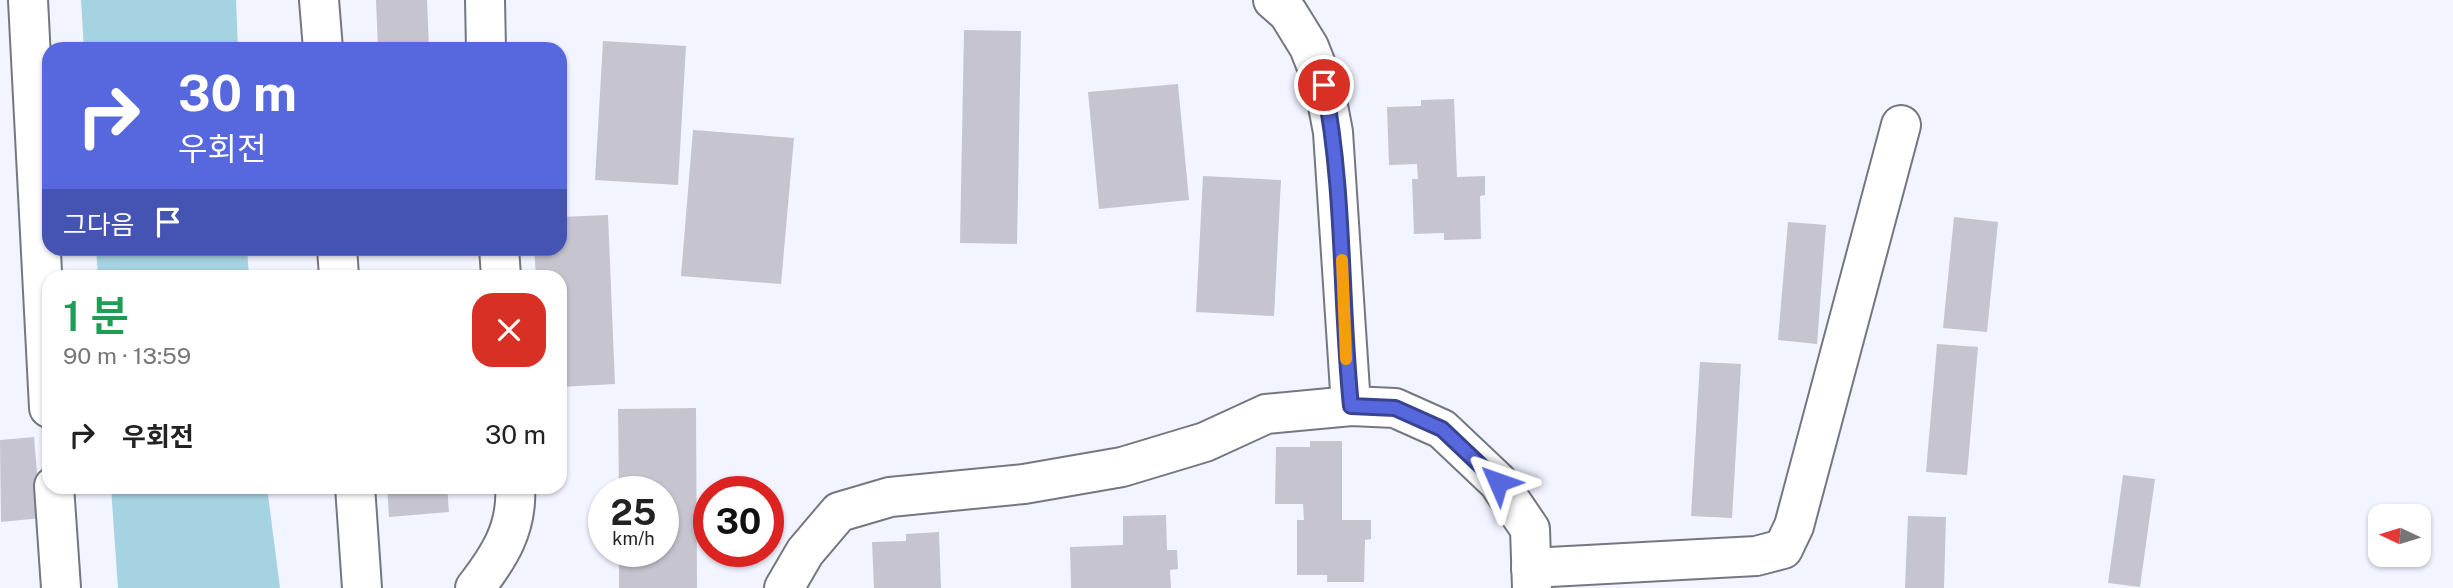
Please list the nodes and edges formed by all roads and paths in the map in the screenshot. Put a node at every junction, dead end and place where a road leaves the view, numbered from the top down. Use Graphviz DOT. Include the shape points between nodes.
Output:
graph roads {
  1 [pos="29,0"];
  2 [pos="319,0"];
  3 [pos="485,0"];
  4 [pos="1273,0"];
  5 [pos="322,42"];
  6 [pos="486,42"];
  7 [pos="1901,125"];
  8 [pos="42,270"];
  9 [pos="1351,406"];
  10 [pos="55,494"];
  11 [pos="356,494"];
  12 [pos="514,494"];
  13 [pos="1532,578"];
  14 [pos="61,588"];
  15 [pos="362,588"];
  16 [pos="475,588"];
  17 [pos="784,588"];
  1 -- 8 [label="street"];
  2 -- 5 [label="street"];
  3 -- 6 [label="street"];
  4 -- 9 [label="street" via="1288,13 1309,47 1324,85 1333,132"];
  7 -- 13 [label="street" via="1794,526 1783,549 1756,556"];
  9 -- 13 [label="street" via="1395,408 1442,429 1498,482 1530,529"];
  9 -- 17 [label="street" via="1266,414 1205,442 1122,467 1024,484 890,497 839,512 805,552"];
  10 -- 14 [label="street"];
  11 -- 15 [label="street"];
  12 -- 16 [label="street" via="512,526 501,554"];
}
